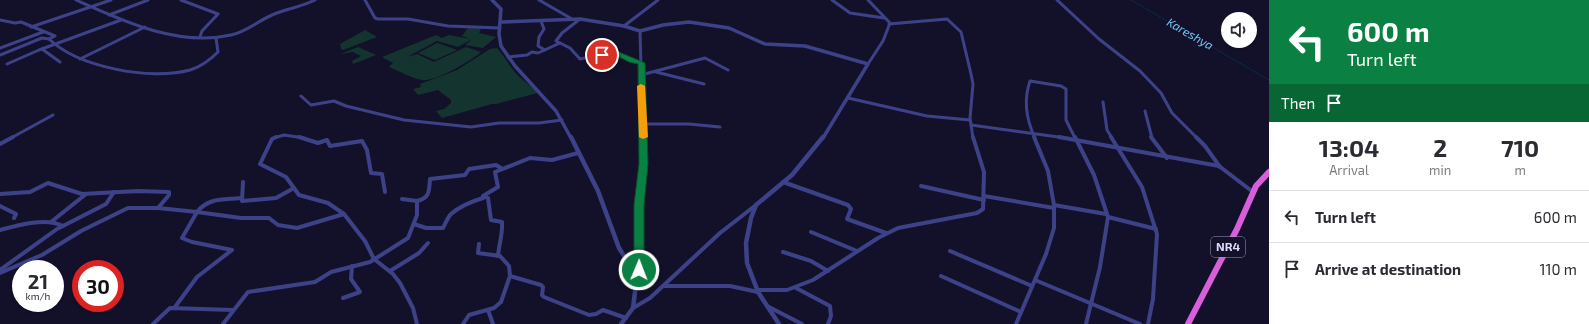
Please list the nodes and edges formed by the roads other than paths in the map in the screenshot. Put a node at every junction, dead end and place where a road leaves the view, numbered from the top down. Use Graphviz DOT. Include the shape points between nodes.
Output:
graph roads {
  1 [pos="76,0"];
  2 [pos="111,0"];
  3 [pos="148,0"];
  4 [pos="181,0"];
  5 [pos="315,0"];
  6 [pos="365,0"];
  7 [pos="492,0"];
  8 [pos="539,0"];
  9 [pos="658,0"];
  10 [pos="832,0"];
  11 [pos="868,0"];
  12 [pos="1057,0"];
  13 [pos="89,7"];
  14 [pos="109,16"];
  15 [pos="884,18"];
  16 [pos="572,19"];
  17 [pos="580,19"];
  18 [pos="0,20"];
  19 [pos="121,20"];
  20 [pos="541,21"];
  21 [pos="502,22"];
  22 [pos="890,24"];
  23 [pos="624,26"];
  24 [pos="31,27"];
  25 [pos="145,27"];
  26 [pos="500,28"];
  27 [pos="640,31"];
  28 [pos="43,32"];
  29 [pos="200,37"];
  30 [pos="216,38"];
  31 [pos="48,39"];
  32 [pos="560,43"];
  33 [pos="53,45"];
  34 [pos="0,48"];
  35 [pos="42,49"];
  36 [pos="544,50"];
  37 [pos="0,55"];
  38 [pos="508,56"];
  39 [pos="80,59"];
  40 [pos="60,62"];
  41 [pos="642,63"];
  42 [pos="7,64"];
  43 [pos="868,64"];
  44 [pos="728,70"];
  45 [pos="655,72"];
  46 [pos="641,75"];
  47 [pos="704,84"];
  48 [pos="301,96"];
  49 [pos="848,98"];
  50 [pos="1103,102"];
  51 [pos="1145,111"];
  52 [pos="52,116"];
  53 [pos="562,120"];
  54 [pos="970,120"];
  55 [pos="643,124"];
  56 [pos="971,124"];
  57 [pos="720,127"];
  58 [pos="1033,135"];
  59 [pos="1075,140"];
  60 [pos="0,144"];
  61 [pos="1119,148"];
  62 [pos="578,153"];
  63 [pos="1167,158"];
  64 [pos="502,168"];
  65 [pos="1222,169"];
  66 [pos="1269,172"];
  67 [pos="243,182"];
  68 [pos="783,182"];
  69 [pos="921,186"];
  70 [pos="294,188"];
  71 [pos="114,192"];
  72 [pos="385,192"];
  73 [pos="1253,192"];
  74 [pos="0,194"];
  75 [pos="86,194"];
  76 [pos="484,196"];
  77 [pos="241,198"];
  78 [pos="984,198"];
  79 [pos="402,199"];
  80 [pos="417,201"];
  81 [pos="756,205"];
  82 [pos="0,206"];
  83 [pos="1054,206"];
  84 [pos="158,208"];
  85 [pos="198,212"];
  86 [pos="344,214"];
  87 [pos="1107,215"];
  88 [pos="14,218"];
  89 [pos="51,222"];
  90 [pos="414,224"];
  91 [pos="63,226"];
  92 [pos="1156,229"];
  93 [pos="0,230"];
  94 [pos="810,232"];
  95 [pos="886,233"];
  96 [pos="428,243"];
  97 [pos="479,244"];
  98 [pos="950,250"];
  99 [pos="857,251"];
  100 [pos="783,252"];
  101 [pos="498,256"];
  102 [pos="374,259"];
  103 [pos="352,266"];
  104 [pos="0,270"];
  105 [pos="390,271"];
  106 [pos="828,271"];
  107 [pos="0,273"];
  108 [pos="510,276"];
  109 [pos="637,276"];
  110 [pos="941,276"];
  111 [pos="1034,280"];
  112 [pos="664,286"];
  113 [pos="1032,286"];
  114 [pos="796,288"];
  115 [pos="758,291"];
  116 [pos="343,298"];
  117 [pos="1091,304"];
  118 [pos="768,306"];
  119 [pos="175,307"];
  120 [pos="633,308"];
  121 [pos="233,310"];
  122 [pos="488,310"];
  123 [pos="1021,312"];
  124 [pos="626,318"];
  125 [pos="153,324"];
  126 [pos="223,324"];
  127 [pos="417,324"];
  128 [pos="463,324"];
  129 [pos="492,324"];
  130 [pos="621,324"];
  131 [pos="779,324"];
  132 [pos="802,324"];
  133 [pos="828,324"];
  134 [pos="1016,324"];
  135 [pos="1086,324"];
  136 [pos="1140,324"];
  137 [pos="1148,324"];
  138 [pos="1188,324"];
  1 -- 13 [label="street"];
  2 -- 13 [label="street"];
  3 -- 14 [label="street"];
  4 -- 29 [label="street" via="218,14 202,31"];
  5 -- 30 [label="street" via="273,15 241,32"];
  6 -- 26 [label="street" via="372,14 378,19 408,19 448,26"];
  7 -- 21 [label="street" via="500,8"];
  8 -- 16 [label="street"];
  9 -- 23 [label="street"];
  10 -- 15 [label="street" via="850,12"];
  11 -- 15 [label="street"];
  12 -- 65 [label="street" via="1099,39 1143,73 1161,93 1174,115 1205,146"];
  13 -- 14 [label="street"];
  13 -- 24 [label="street"];
  14 -- 19 [label="street"];
  15 -- 22 [label="street"];
  16 -- 17 [label="street"];
  16 -- 20 [label="street"];
  17 -- 23 [label="street"];
  17 -- 32 [label="street" via="562,33 556,41"];
  18 -- 24 [label="street" via="22,22"];
  19 -- 25 [label="street"];
  19 -- 33 [label="street"];
  20 -- 21 [label="street"];
  20 -- 36 [label="street" via="544,29 538,38 538,46"];
  21 -- 26 [label="street"];
  22 -- 43 [label="street"];
  22 -- 54 [label="street" via="944,19 949,20 960,30 973,84"];
  23 -- 27 [label="street"];
  24 -- 28 [label="street"];
  25 -- 29 [label="street"];
  25 -- 39 [label="street"];
  26 -- 38 [label="street" via="499,41"];
  27 -- 41 [label="street"];
  27 -- 43 [label="street" via="662,24 681,22 729,28 765,44 805,46"];
  28 -- 31 [label="street" via="55,36"];
  28 -- 34 [label="street"];
  29 -- 30 [label="street"];
  30 -- 39 [label="street" via="218,52 209,61 181,72 150,73 123,70"];
  31 -- 33 [label="street"];
  31 -- 37 [label="street" via="42,38"];
  32 -- 36 [label="street"];
  32 -- 41 [label="street" via="580,58 594,58 607,52 614,52"];
  33 -- 35 [label="street"];
  33 -- 39 [label="street"];
  35 -- 40 [label="street"];
  35 -- 42 [label="street"];
  36 -- 38 [label="street"];
  38 -- 53 [label="street" via="518,70 541,92"];
  41 -- 46 [label="street"];
  43 -- 49 [label="street"];
  44 -- 45 [label="street" via="720,69 705,58"];
  45 -- 46 [label="street"];
  45 -- 47 [label="street" via="670,78"];
  46 -- 55 [label="street"];
  48 -- 53 [label="street" via="311,105 334,101 404,120 447,125 471,127"];
  49 -- 54 [label="street" via="927,116"];
  49 -- 68 [label="street" via="816,148"];
  50 -- 61 [label="street" via="1107,130"];
  51 -- 63 [label="street" via="1150,135"];
  52 -- 60 [label="street"];
  53 -- 62 [label="street"];
  54 -- 56 [label="street"];
  55 -- 57 [label="street"];
  55 -- 109 [label="street" via="644,164"];
  56 -- 58 [label="street"];
  56 -- 78 [label="street" via="984,172"];
  58 -- 59 [label="street"];
  58 -- 59 [label="street" via="1026,103 1030,81 1065,88 1066,120"];
  58 -- 83 [label="street" via="1047,166"];
  59 -- 61 [label="street"];
  59 -- 87 [label="street" via="1094,175"];
  61 -- 63 [label="street"];
  61 -- 92 [label="street" via="1142,187"];
  62 -- 64 [label="street" via="552,160 530,158"];
  62 -- 109 [label="street" via="601,199 610,230 627,264"];
  63 -- 65 [label="street"];
  64 -- 76 [label="street" via="494,174 498,187"];
  64 -- 80 [label="street" via="496,165 469,169 465,175 430,179 429,194 425,199"];
  65 -- 73 [label="street"];
  66 -- 73 [label="highway, NR4"];
  67 -- 77 [label="street"];
  68 -- 81 [label="street"];
  68 -- 95 [label="street" via="848,205 851,209 847,219"];
  69 -- 78 [label="street"];
  70 -- 72 [label="street" via="284,176 260,164 272,139 282,135 308,137 318,143 327,140 330,146 364,141 371,173 382,174"];
  70 -- 77 [label="street" via="269,200 242,201"];
  70 -- 86 [label="street" via="304,198 328,203"];
  71 -- 75 [label="street"];
  71 -- 84 [label="street" via="170,192"];
  71 -- 91 [label="street" via="106,204"];
  73 -- 138 [label="highway, NR4"];
  74 -- 75 [label="street" via="30,192 48,183"];
  75 -- 89 [label="street"];
  76 -- 90 [label="street" via="468,202 453,212 443,228 426,228"];
  76 -- 101 [label="street" via="488,198 491,220 502,222 504,227"];
  77 -- 85 [label="street" via="215,199 204,203"];
  78 -- 83 [label="street"];
  78 -- 95 [label="street" via="983,209 977,213"];
  79 -- 80 [label="street"];
  80 -- 90 [label="street"];
  81 -- 112 [label="street" via="720,233"];
  81 -- 115 [label="street" via="746,244 747,263"];
  82 -- 88 [label="street" via="16,214"];
  83 -- 87 [label="street"];
  83 -- 111 [label="street" via="1054,228"];
  84 -- 85 [label="street"];
  84 -- 107 [label="street" via="128,208 81,231 42,255"];
  85 -- 86 [label="street" via="242,218 269,218 274,224 287,228 305,226"];
  85 -- 119 [label="street" via="182,238 232,250 197,277"];
  86 -- 102 [label="street"];
  87 -- 92 [label="street"];
  87 -- 117 [label="street" via="1105,241"];
  89 -- 91 [label="street"];
  89 -- 93 [label="street" via="14,225"];
  90 -- 102 [label="street" via="408,238"];
  91 -- 104 [label="street"];
  92 -- 137 [label="street" via="1153,299"];
  94 -- 99 [label="street"];
  95 -- 99 [label="street"];
  96 -- 105 [label="street" via="420,253"];
  97 -- 101 [label="street" via="478,253"];
  98 -- 113 [label="street"];
  99 -- 106 [label="street"];
  100 -- 106 [label="street" via="811,261"];
  101 -- 108 [label="street" via="509,266"];
  102 -- 103 [label="street"];
  102 -- 105 [label="street"];
  103 -- 116 [label="street" via="351,279 360,292"];
  103 -- 121 [label="street" via="332,272 315,282 248,292"];
  105 -- 127 [label="street" via="405,290"];
  106 -- 114 [label="street"];
  108 -- 122 [label="street" via="501,302"];
  108 -- 124 [label="street" via="541,285 544,297 589,315 603,310"];
  109 -- 120 [label="street"];
  110 -- 123 [label="street"];
  111 -- 113 [label="street"];
  111 -- 117 [label="street"];
  112 -- 115 [label="street" via="730,286"];
  112 -- 120 [label="street"];
  113 -- 123 [label="street"];
  114 -- 115 [label="street"];
  114 -- 133 [label="street" via="830,306 831,316"];
  115 -- 118 [label="street"];
  117 -- 135 [label="street"];
  117 -- 136 [label="street"];
  118 -- 131 [label="street"];
  118 -- 132 [label="street"];
  119 -- 121 [label="street"];
  119 -- 125 [label="street" via="167,310"];
  120 -- 124 [label="street"];
  121 -- 126 [label="street"];
  122 -- 128 [label="street" via="469,315"];
  122 -- 129 [label="street"];
  123 -- 134 [label="street"];
  124 -- 130 [label="street"];
}
